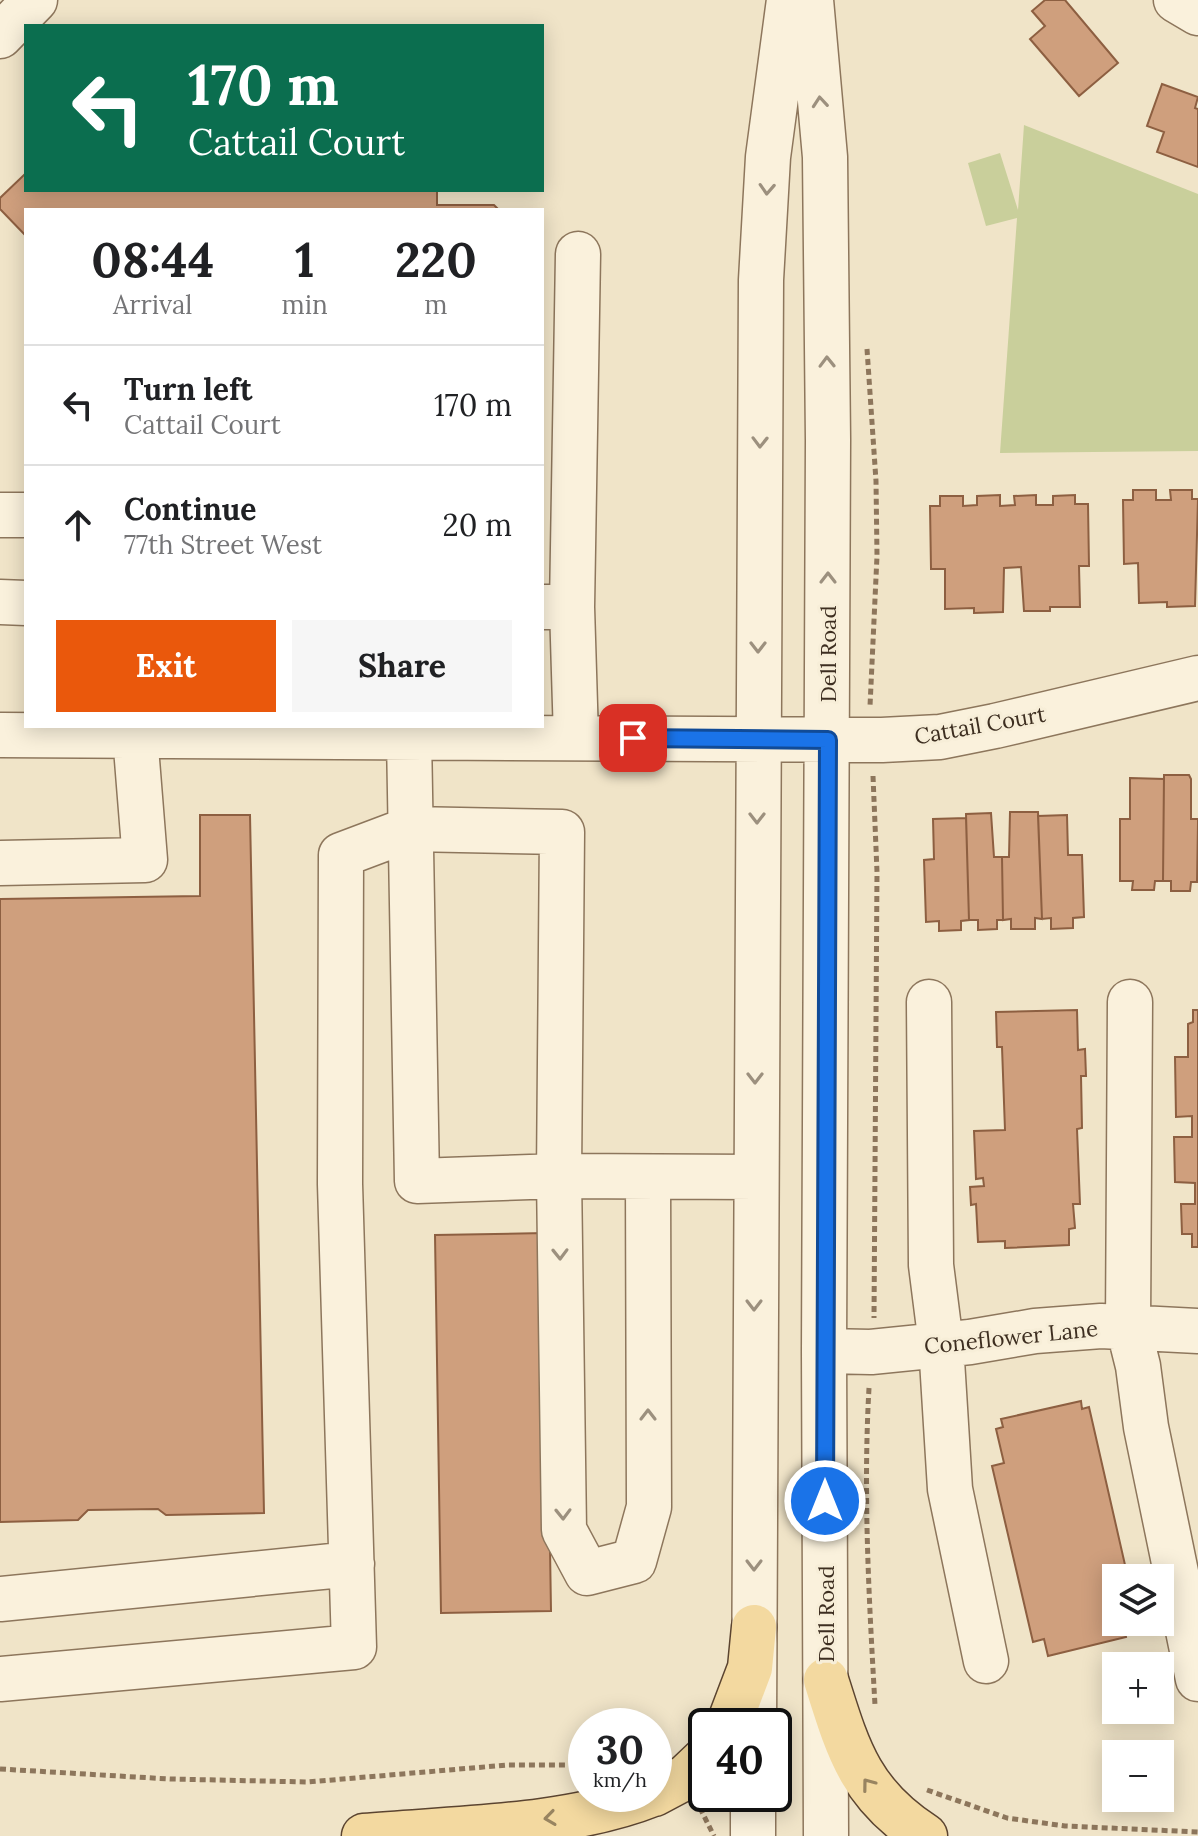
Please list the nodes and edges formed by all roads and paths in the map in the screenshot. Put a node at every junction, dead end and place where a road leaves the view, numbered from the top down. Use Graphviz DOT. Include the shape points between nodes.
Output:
graph roads {
  1 [pos="789,0"];
  2 [pos="811,0"];
  3 [pos="1176,0"];
  4 [pos="1198,13"];
  5 [pos="578,254"];
  6 [pos="866,340"];
  7 [pos="558,513"];
  8 [pos="0,515"];
  9 [pos="24,515"];
  10 [pos="0,602"];
  11 [pos="24,603"];
  12 [pos="557,607"];
  13 [pos="1198,678"];
  14 [pos="0,735"];
  15 [pos="135,735"];
  16 [pos="409,737"];
  17 [pos="576,738"];
  18 [pos="758,740"];
  19 [pos="828,740"];
  20 [pos="871,740"];
  21 [pos="410,829"];
  22 [pos="0,863"];
  23 [pos="929,1002"];
  24 [pos="1130,1002"];
  25 [pos="559,1176"];
  26 [pos="648,1177"];
  27 [pos="755,1177"];
  28 [pos="1128,1326"];
  29 [pos="1198,1331"];
  30 [pos="941,1344"];
  31 [pos="824,1351"];
  32 [pos="871,1352"];
  33 [pos="352,1564"];
  34 [pos="0,1599"];
  35 [pos="754,1627"];
  36 [pos="986,1661"];
  37 [pos="0,1679"];
  38 [pos="1198,1679"];
  39 [pos="826,1680"];
  40 [pos="735,1708"];
  41 [pos="754,1708"];
  42 [pos="876,1716"];
  43 [pos="568,1765"];
  44 [pos="0,1769"];
  45 [pos="583,1812"];
  46 [pos="753,1812"];
  47 [pos="911,1826"];
  48 [pos="1198,1832"];
  49 [pos="364,1836"];
  50 [pos="753,1836"];
  51 [pos="826,1836"];
  1 -- 18 [label="street, one-way" via="768,157 761,280"];
  19 -- 2 [label="street, Dell Road, one-way" via="825,157"];
  3 -- 4 [label="street"];
  5 -- 7 [label="street"];
  6 -- 20 [label="path" via="877,556"];
  7 -- 12 [label="street"];
  8 -- 9 [label="street"];
  10 -- 11 [label="street"];
  12 -- 17 [label="street"];
  13 -- 20 [label="street, Cattail Court" via="940,737"];
  14 -- 15 [label="street, Cattail Court"];
  15 -- 16 [label="street, Cattail Court"];
  15 -- 22 [label="street" via="145,860"];
  16 -- 17 [label="street, Cattail Court"];
  16 -- 21 [label="street"];
  17 -- 18 [label="street, Cattail Court"];
  18 -- 19 [label="street, Cattail Court"];
  18 -- 27 [label="street, one-way"];
  19 -- 20 [label="street, Cattail Court"];
  19 -- 31 [label="street, Dell Road"];
  20 -- 32 [label="path" via="877,872"];
  21 -- 25 [label="street" via="417,1181"];
  21 -- 25 [label="street" via="562,832"];
  21 -- 33 [label="street" via="341,855 340,1184"];
  23 -- 30 [label="street" via="931,1265"];
  24 -- 28 [label="street"];
  25 -- 26 [label="street"];
  25 -- 26 [label="street, one-way" via="564,1530 587,1573 634,1561 649,1507"];
  26 -- 27 [label="street"];
  27 -- 35 [label="street, one-way"];
  28 -- 29 [label="street, Coneflower Lane"];
  28 -- 30 [label="street, Coneflower Lane"];
  28 -- 38 [label="street"];
  30 -- 32 [label="street, Coneflower Lane"];
  30 -- 36 [label="street" via="950,1489"];
  31 -- 32 [label="street, Coneflower Lane"];
  31 -- 39 [label="street, Dell Road"];
  32 -- 42 [label="path" via="866,1449"];
  33 -- 34 [label="street"];
  33 -- 37 [label="street" via="354,1647"];
  35 -- 40 [label="main road" via="750,1668"];
  35 -- 41 [label="street"];
  47 -- 39 [label="main road, one-way" via="864,1780"];
  39 -- 51 [label="street, Dell Road"];
  43 -- 44 [label="path" via="308,1782"];
  45 -- 49 [label="main road, one-way"];
  46 -- 50 [label="street"];
  47 -- 48 [label="path" via="915,1785 1007,1818"];
}
